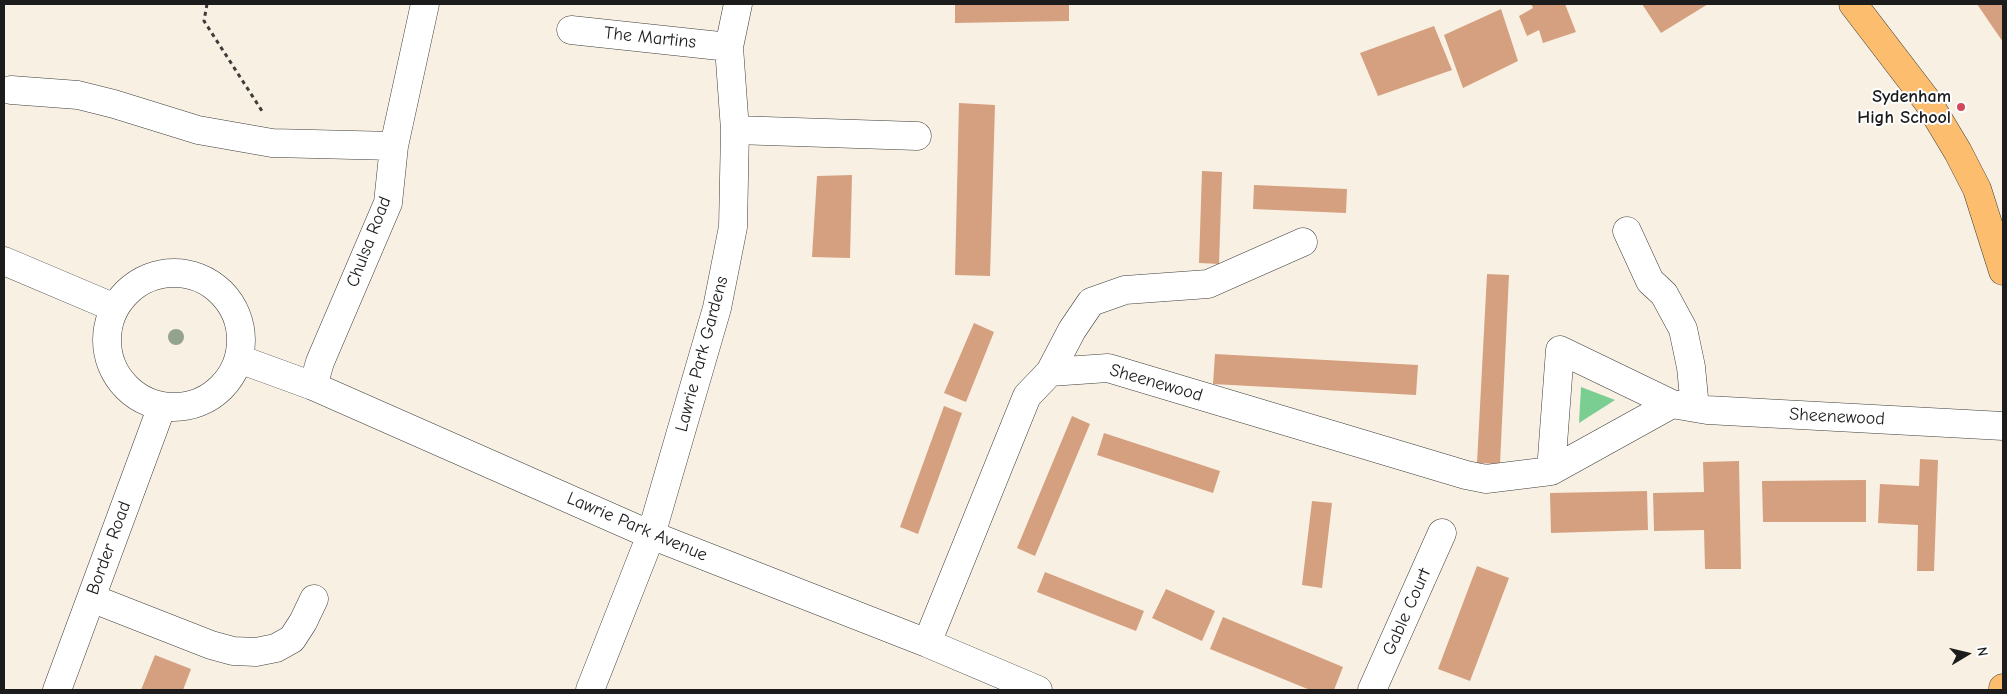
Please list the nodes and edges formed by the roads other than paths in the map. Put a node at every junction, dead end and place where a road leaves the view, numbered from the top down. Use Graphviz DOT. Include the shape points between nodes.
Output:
graph roads {
  1 [pos="425,4"];
  2 [pos="738,4"];
  3 [pos="1853,4"];
  4 [pos="571,30"];
  5 [pos="729,47"];
  6 [pos="11,90"];
  7 [pos="735,130"];
  8 [pos="917,136"];
  9 [pos="394,146"];
  10 [pos="1626,231"];
  11 [pos="1303,242"];
  12 [pos="4,261"];
  13 [pos="2003,271"];
  14 [pos="116,308"];
  15 [pos="239,359"];
  16 [pos="1050,372"];
  17 [pos="313,386"];
  18 [pos="162,406"];
  19 [pos="1683,406"];
  20 [pos="2003,426"];
  21 [pos="1551,471"];
  22 [pos="1442,533"];
  23 [pos="651,535"];
  24 [pos="91,598"];
  25 [pos="314,598"];
  26 [pos="927,643"];
  27 [pos="57,690"];
  28 [pos="590,690"];
  29 [pos="1038,690"];
  30 [pos="1372,690"];
  1 -- 9 [label="street, Chulsa Road"];
  2 -- 5 [label="street, Lawrie Park Gardens"];
  3 -- 13 [label="main road" via="1928,102 1958,152 1977,189"];
  4 -- 5 [label="street, The Martins"];
  5 -- 7 [label="street, Lawrie Park Gardens"];
  6 -- 9 [label="street" via="78,95 198,130 272,144"];
  7 -- 8 [label="street"];
  7 -- 23 [label="street, Lawrie Park Gardens" via="733,227 717,308"];
  9 -- 17 [label="street, Chulsa Road" via="386,206 320,362"];
  10 -- 19 [label="street" via="1650,280 1664,294 1683,329 1691,367"];
  11 -- 16 [label="street" via="1208,284 1125,290 1091,302"];
  12 -- 14 [label="street"];
  14 -- 15 [label="street" via="133,287 156,275 192,275 208,282 233,307 240,324 242,342"];
  14 -- 18 [label="street" via="109,324 110,360 130,390 144,400"];
  15 -- 17 [label="street, Lawrie Park Avenue"];
  15 -- 18 [label="street" via="232,376 220,390 204,400 187,406"];
  16 -- 21 [label="street, Sheenewood" via="1108,368 1486,479"];
  16 -- 26 [label="street" via="1027,396"];
  17 -- 23 [label="street, Lawrie Park Avenue"];
  18 -- 24 [label="street, Border Road"];
  19 -- 20 [label="street, Sheenewood"];
  19 -- 21 [label="street, Sheenewood"];
  19 -- 21 [label="street, Sheenewood" via="1560,350"];
  22 -- 30 [label="street, Gable Court"];
  23 -- 26 [label="street, Lawrie Park Avenue"];
  23 -- 28 [label="street, Lawrie Park Gardens"];
  24 -- 25 [label="street" via="177,634 233,651 256,652 276,648 292,639 304,622"];
  24 -- 27 [label="street, Border Road"];
  26 -- 29 [label="street, Lawrie Park Avenue"];
}
